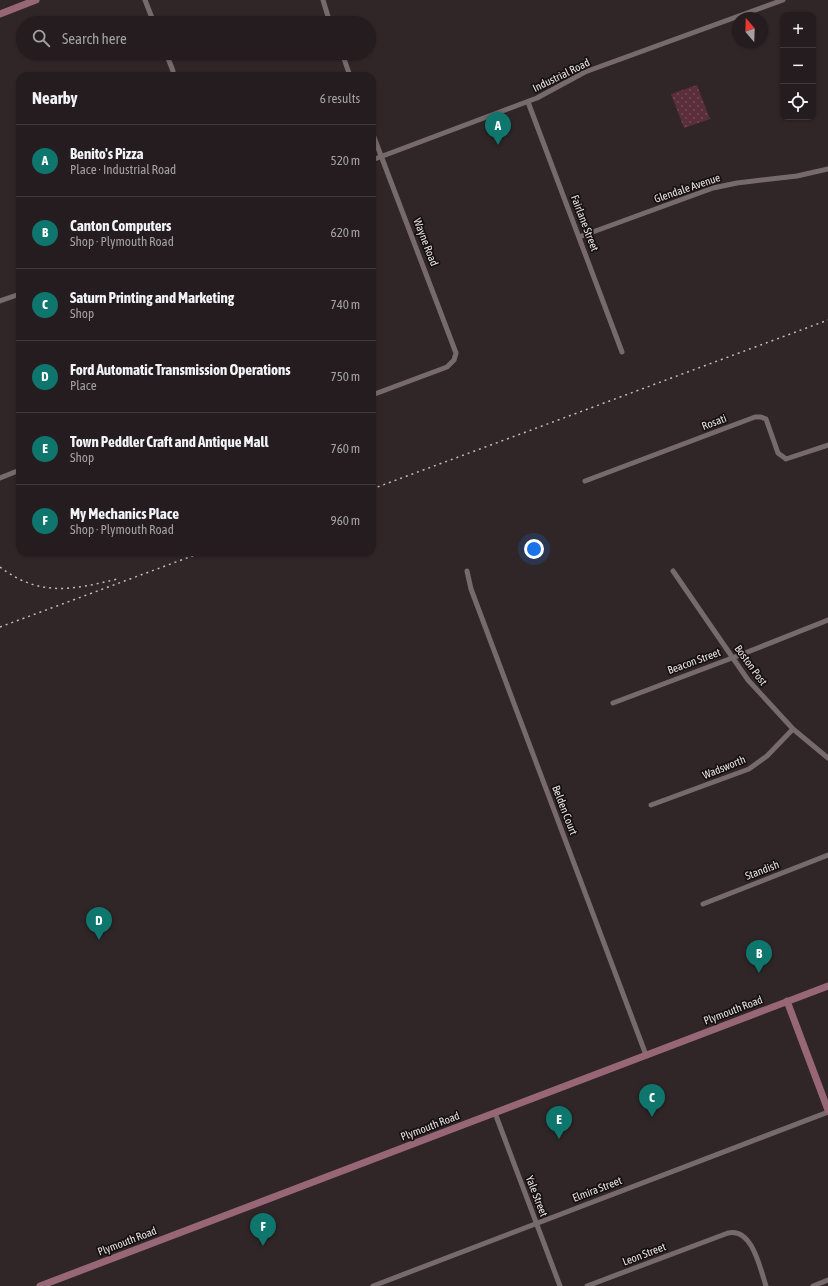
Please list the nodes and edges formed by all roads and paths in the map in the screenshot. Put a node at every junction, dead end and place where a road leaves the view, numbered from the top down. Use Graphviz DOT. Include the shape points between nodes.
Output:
graph roads {
  1 [pos="36,0"];
  2 [pos="144,0"];
  3 [pos="323,0"];
  4 [pos="783,0"];
  5 [pos="0,14"];
  6 [pos="151,16"];
  7 [pos="328,16"];
  8 [pos="169,60"];
  9 [pos="344,60"];
  10 [pos="173,71"];
  11 [pos="349,72"];
  12 [pos="528,102"];
  13 [pos="376,142"];
  14 [pos="382,157"];
  15 [pos="376,159"];
  16 [pos="828,169"];
  17 [pos="579,237"];
  18 [pos="16,295"];
  19 [pos="0,301"];
  20 [pos="622,352"];
  21 [pos="376,394"];
  22 [pos="828,445"];
  23 [pos="16,472"];
  24 [pos="0,478"];
  25 [pos="585,481"];
  26 [pos="467,570"];
  27 [pos="673,571"];
  28 [pos="828,620"];
  29 [pos="733,658"];
  30 [pos="613,703"];
  31 [pos="793,729"];
  32 [pos="828,758"];
  33 [pos="651,805"];
  34 [pos="828,855"];
  35 [pos="703,904"];
  36 [pos="828,986"];
  37 [pos="787,1001"];
  38 [pos="646,1056"];
  39 [pos="828,1111"];
  40 [pos="495,1113"];
  41 [pos="536,1223"];
  42 [pos="828,1280"];
  43 [pos="40,1286"];
  44 [pos="373,1286"];
  45 [pos="560,1286"];
  46 [pos="587,1286"];
  47 [pos="766,1286"];
  48 [pos="813,1286"];
  1 -- 5 [label="main road"];
  2 -- 6 [label="street"];
  3 -- 7 [label="street"];
  4 -- 12 [label="street, Industrial Road" via="585,72"];
  8 -- 10 [label="street"];
  9 -- 11 [label="street"];
  12 -- 14 [label="street, Industrial Road"];
  12 -- 17 [label="street, Fairlane Street"];
  13 -- 14 [label="street, Wayne Road"];
  14 -- 15 [label="street, Industrial Road"];
  14 -- 21 [label="street, Wayne Road" via="455,348 454,360 447,367"];
  16 -- 17 [label="street, Glendale Avenue" via="713,188"];
  17 -- 20 [label="street, Fairlane Street"];
  18 -- 19 [label="street"];
  22 -- 25 [label="street, Rosati" via="786,460 778,453 766,419 755,417"];
  23 -- 24 [label="street"];
  26 -- 38 [label="street, Belden Court" via="471,589"];
  27 -- 29 [label="street, Boston Post"];
  28 -- 29 [label="street, Beacon Street"];
  29 -- 30 [label="street, Beacon Street"];
  29 -- 31 [label="street, Boston Post" via="763,698"];
  31 -- 32 [label="street, Boston Post"];
  31 -- 33 [label="street, Wadsworth" via="767,756 749,769"];
  34 -- 35 [label="street, Standish"];
  36 -- 37 [label="main road, Plymouth Road"];
  37 -- 38 [label="main road, Plymouth Road"];
  37 -- 39 [label="main road"];
  38 -- 40 [label="main road, Plymouth Road"];
  39 -- 41 [label="street, Elmira Street"];
  40 -- 41 [label="street, Yale Street"];
  40 -- 43 [label="main road, Plymouth Road"];
  41 -- 44 [label="street, Elmira Street"];
  41 -- 45 [label="street, Yale Street"];
  42 -- 48 [label="street"];
  46 -- 47 [label="street, Leon Street" via="731,1232 743,1235 750,1242"];
}
